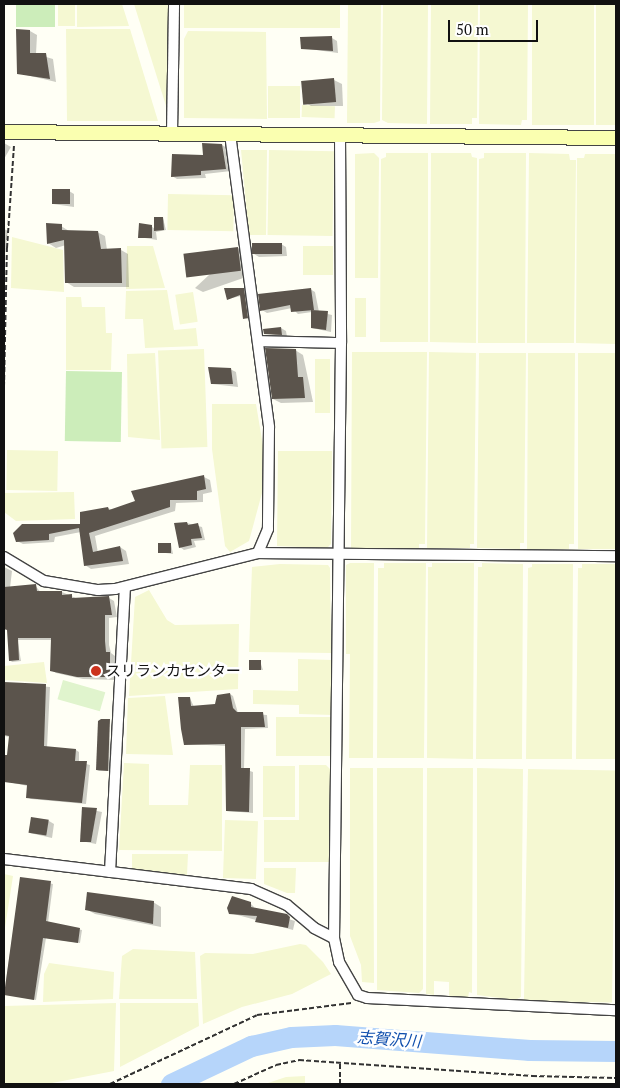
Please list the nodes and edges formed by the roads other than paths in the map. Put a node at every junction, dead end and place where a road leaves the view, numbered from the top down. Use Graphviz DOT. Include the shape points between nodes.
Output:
graph roads {
  1 [pos="174,4"];
  2 [pos="10,132"];
  3 [pos="172,134"];
  4 [pos="230,134"];
  5 [pos="340,134"];
  6 [pos="616,138"];
  7 [pos="259,341"];
  8 [pos="341,343"];
  9 [pos="258,554"];
  10 [pos="338,554"];
  11 [pos="616,556"];
  12 [pos="4,557"];
  13 [pos="125,587"];
  14 [pos="4,859"];
  15 [pos="110,872"];
  16 [pos="334,938"];
  17 [pos="616,1010"];
  1 -- 3 [label="street"];
  2 -- 3 [label="street"];
  3 -- 4 [label="street"];
  4 -- 5 [label="street"];
  4 -- 7 [label="street"];
  5 -- 6 [label="street"];
  5 -- 8 [label="street"];
  7 -- 8 [label="street"];
  7 -- 9 [label="street" via="269,427 270,499 268,529"];
  8 -- 10 [label="street"];
  9 -- 10 [label="street"];
  9 -- 13 [label="street"];
  10 -- 11 [label="street"];
  10 -- 16 [label="street"];
  12 -- 13 [label="street" via="44,582 98,590"];
  13 -- 15 [label="street"];
  14 -- 15 [label="street"];
  15 -- 16 [label="street" via="251,889 287,905 314,928"];
  16 -- 17 [label="street" via="347,980 358,995 392,1000"];
}
